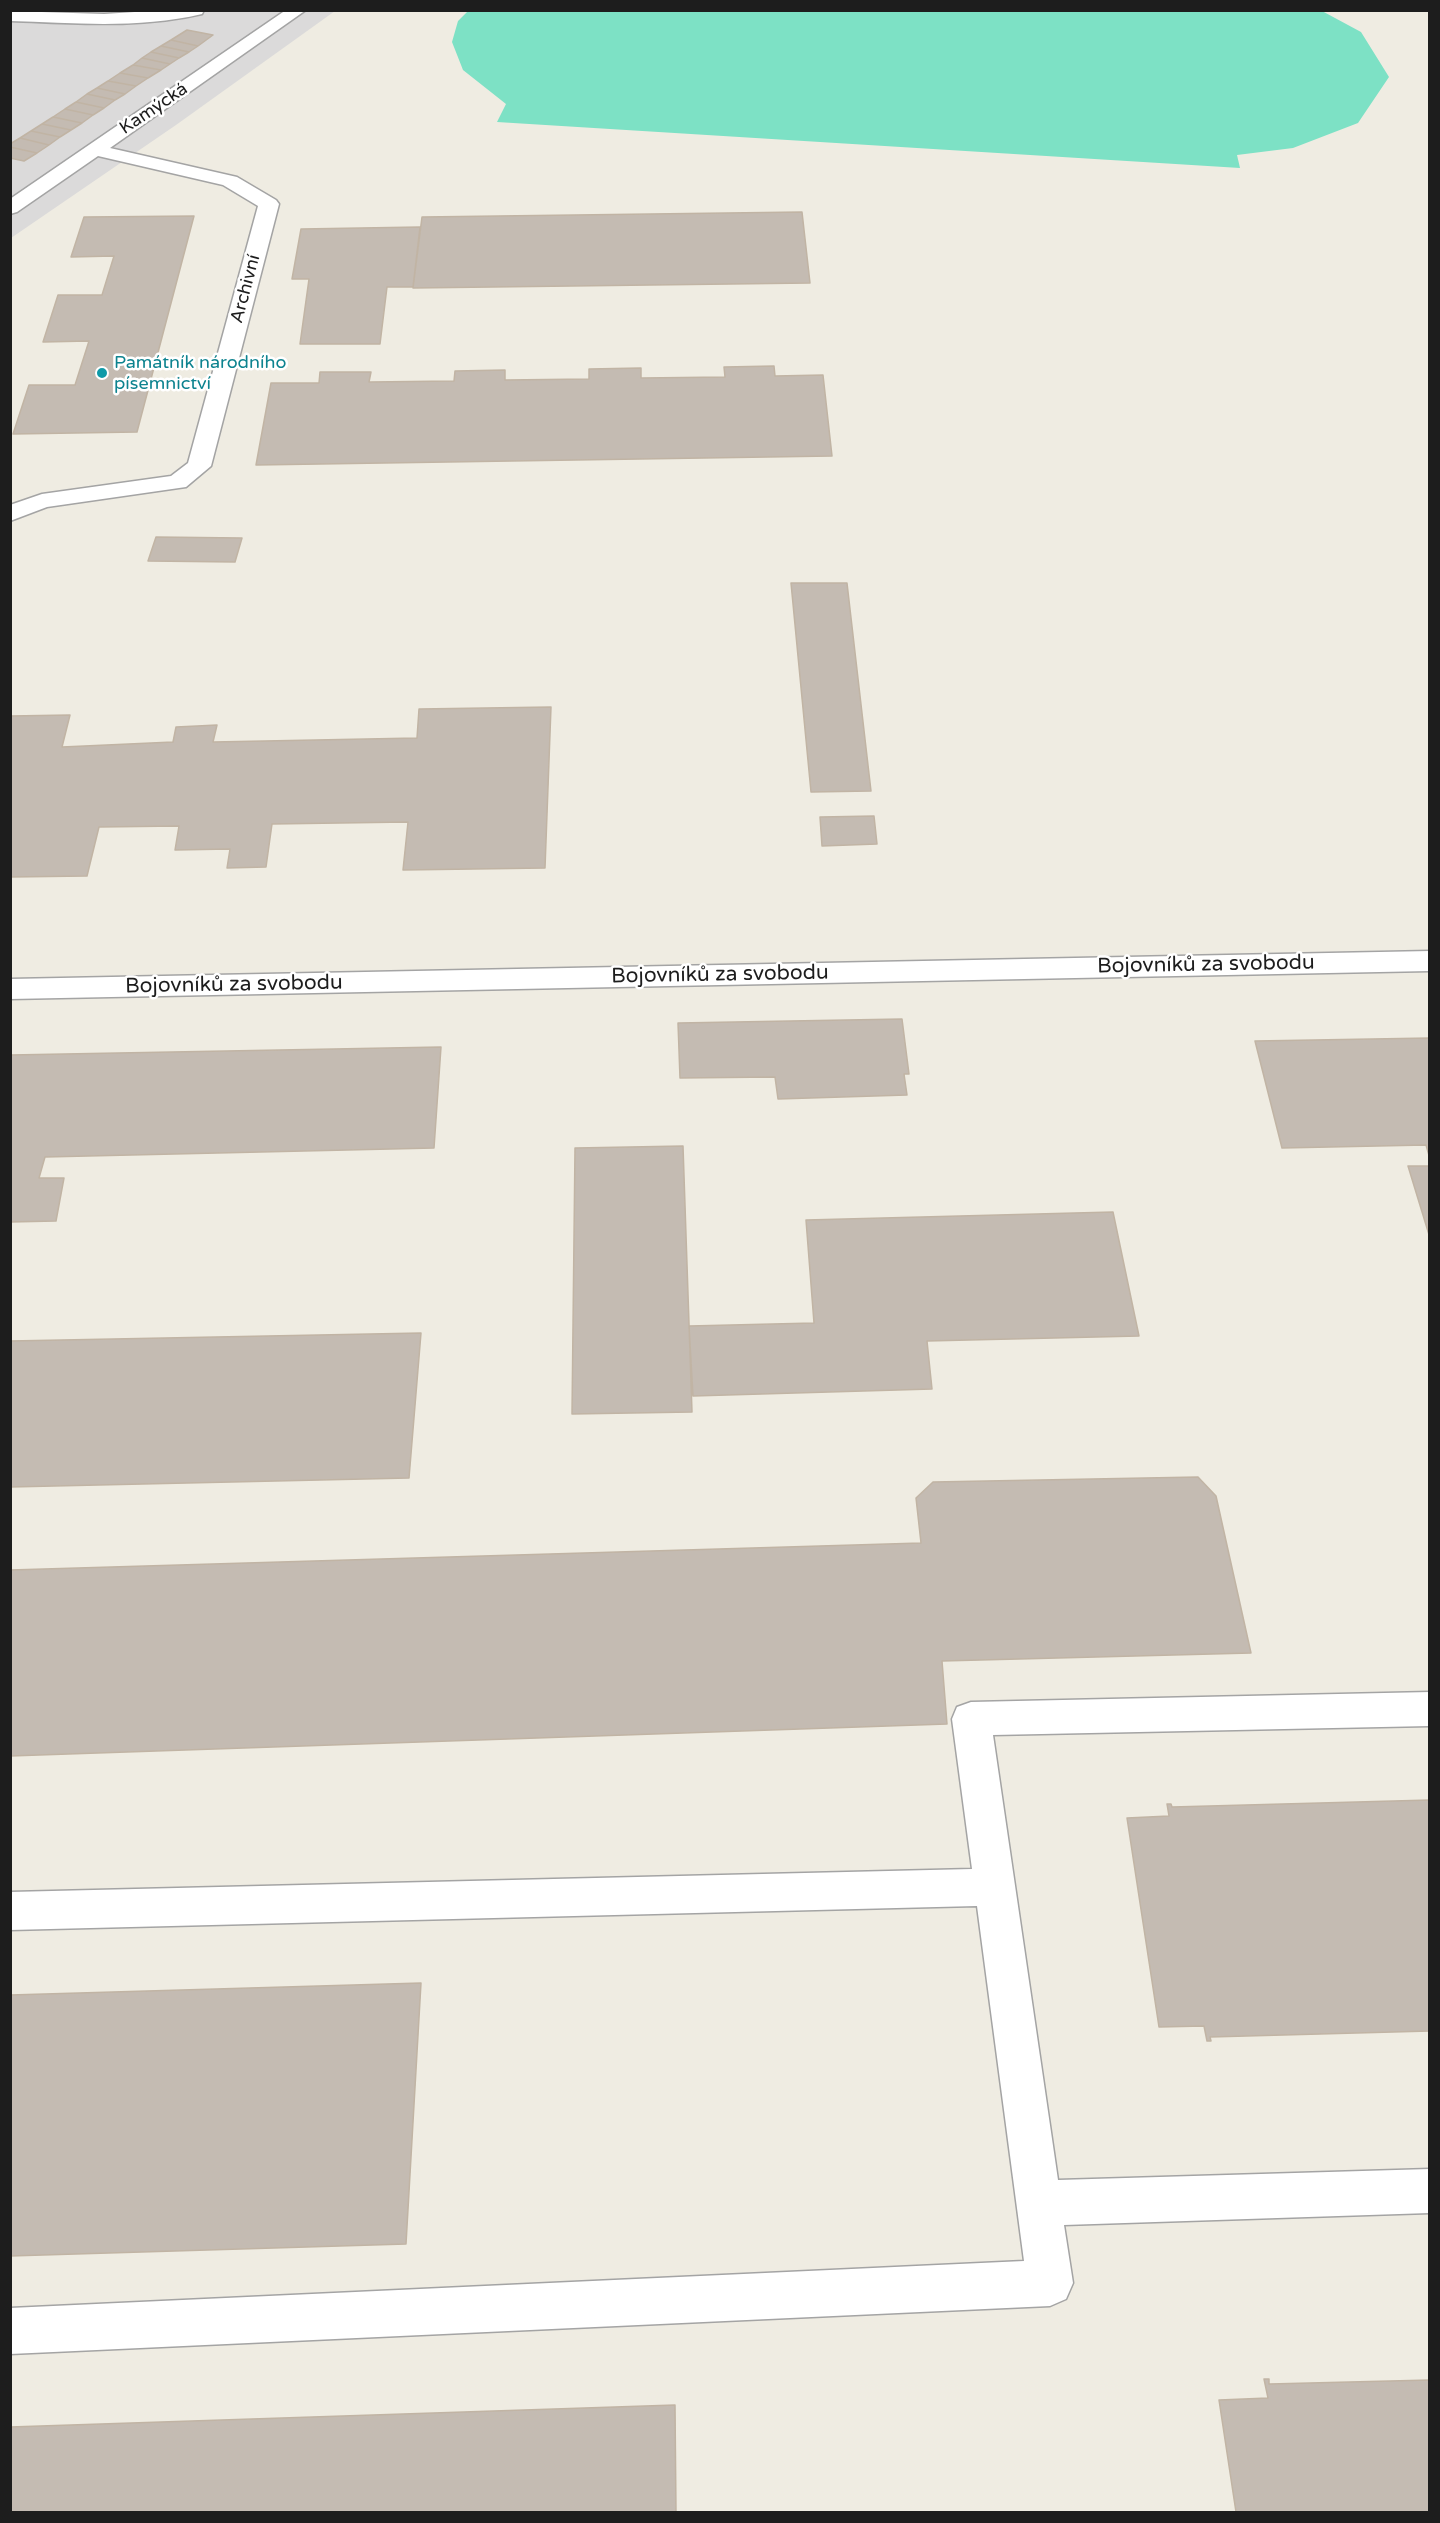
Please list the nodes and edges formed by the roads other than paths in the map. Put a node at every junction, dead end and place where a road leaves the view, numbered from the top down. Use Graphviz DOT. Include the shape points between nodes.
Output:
graph roads {
  1 [pos="196,10"];
  2 [pos="298,10"];
  3 [pos="54,14"];
  4 [pos="10,16"];
  5 [pos="95,150"];
  6 [pos="10,208"];
  7 [pos="10,514"];
  8 [pos="1430,961"];
  9 [pos="10,989"];
  10 [pos="1430,1709"];
  11 [pos="994,1887"];
  12 [pos="10,1911"];
  13 [pos="1430,2191"];
  14 [pos="1038,2203"];
  15 [pos="10,2331"];
  1 -- 3 [label="street" via="153,17"];
  2 -- 5 [label="street, Kamýcká"];
  3 -- 4 [label="street"];
  5 -- 6 [label="street, Kamýcká"];
  5 -- 7 [label="street, Archivní" via="230,181 269,204 199,466 178,482 42,501"];
  8 -- 9 [label="street, Bojovníků za svobodu"];
  10 -- 11 [label="street" via="971,1719"];
  11 -- 12 [label="street"];
  11 -- 14 [label="street"];
  13 -- 14 [label="street"];
  14 -- 15 [label="street" via="1050,2283"];
}
